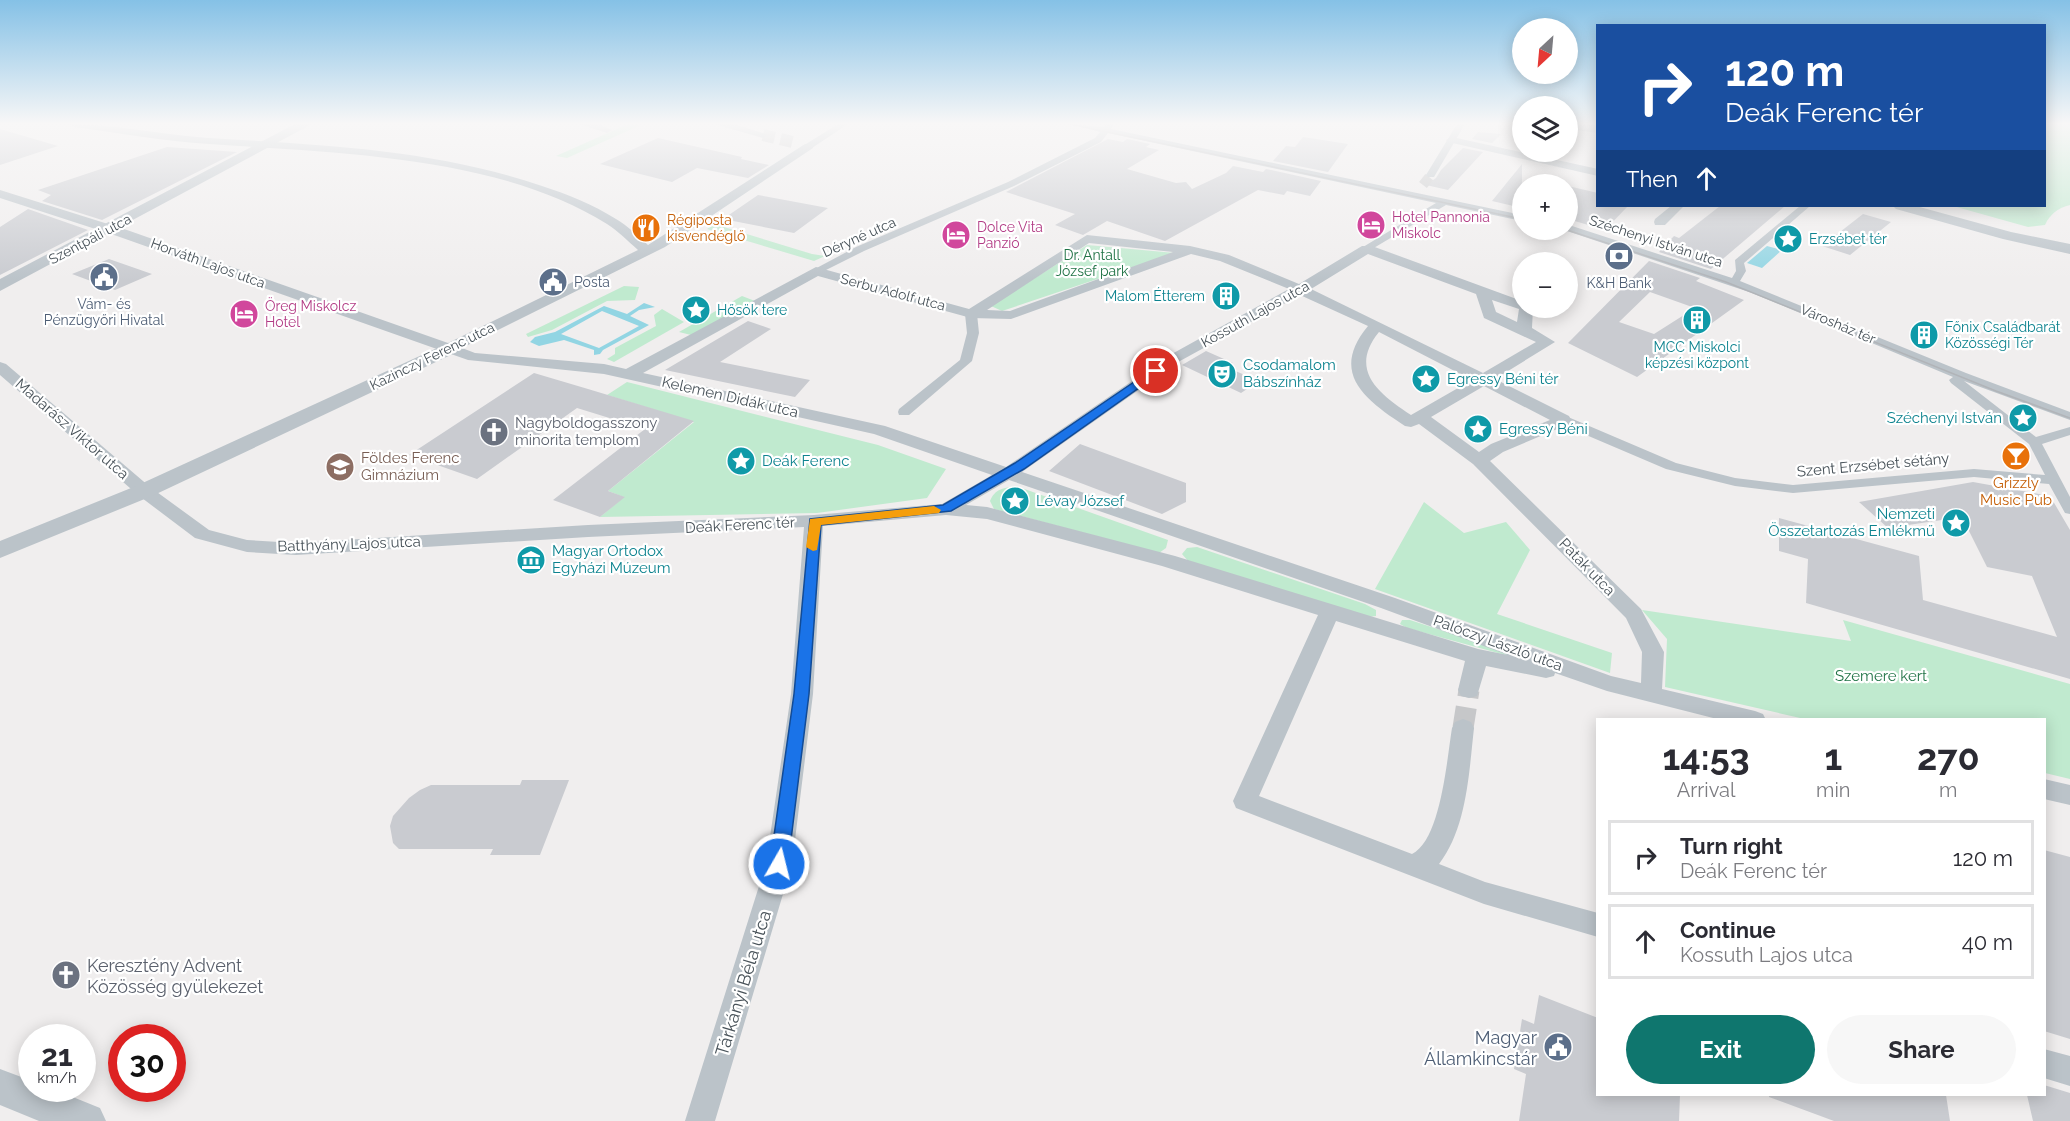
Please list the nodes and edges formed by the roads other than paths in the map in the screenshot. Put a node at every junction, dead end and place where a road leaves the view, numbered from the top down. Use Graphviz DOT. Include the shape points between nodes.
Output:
graph roads {
  1 [pos="212,176"];
  2 [pos="498,176"];
  3 [pos="762,176"];
  4 [pos="1026,176"];
  5 [pos="1333,176"];
  6 [pos="1423,185"];
  7 [pos="0,194"];
  8 [pos="1416,194"];
  9 [pos="1445,201"];
  10 [pos="1677,207"];
  11 [pos="1804,207"];
  12 [pos="1905,207"];
  13 [pos="1512,216"];
  14 [pos="1660,222"];
  15 [pos="116,231"];
  16 [pos="1578,231"];
  17 [pos="1367,249"];
  18 [pos="2070,249"];
  19 [pos="647,250"];
  20 [pos="1190,250"];
  21 [pos="816,271"];
  22 [pos="1734,283"];
  23 [pos="0,286"];
  24 [pos="1300,289"];
  25 [pos="1482,291"];
  26 [pos="1512,302"];
  27 [pos="970,314"];
  28 [pos="1524,318"];
  29 [pos="1377,325"];
  30 [pos="1524,330"];
  31 [pos="448,350"];
  32 [pos="0,367"];
  33 [pos="1940,368"];
  34 [pos="629,374"];
  35 [pos="1486,380"];
  36 [pos="904,412"];
  37 [pos="2070,416"];
  38 [pos="1420,417"];
  39 [pos="1563,420"];
  40 [pos="2070,431"];
  41 [pos="2034,442"];
  42 [pos="1479,460"];
  43 [pos="1006,474"];
  44 [pos="2054,480"];
  45 [pos="144,491"];
  46 [pos="946,509"];
  47 [pos="2070,510"];
  48 [pos="814,522"];
  49 [pos="533,534"];
  50 [pos="1186,534"];
  51 [pos="0,550"];
  52 [pos="1168,561"];
  53 [pos="1388,603"];
  54 [pos="1330,611"];
  55 [pos="1382,627"];
  56 [pos="1477,657"];
  57 [pos="1607,683"];
  58 [pos="1469,690"];
  59 [pos="1651,695"];
  60 [pos="1747,718"];
  61 [pos="1463,728"];
  62 [pos="2046,789"];
  63 [pos="2070,795"];
  64 [pos="1414,865"];
  65 [pos="1596,924"];
  66 [pos="2046,1064"];
  67 [pos="2070,1071"];
  68 [pos="0,1087"];
  69 [pos="87,1121"];
  70 [pos="700,1121"];
  1 -- 15 [label="street, Szentpáli utca"];
  2 -- 19 [label="street" via="605,217"];
  3 -- 19 [label="street, Kazinczy Ferenc utca"];
  4 -- 21 [label="street, Déryné utca"];
  5 -- 8 [label="street"];
  6 -- 8 [label="street"];
  7 -- 15 [label="street, Horváth Lajos utca"];
  8 -- 9 [label="street"];
  9 -- 13 [label="street"];
  9 -- 17 [label="street, Kossuth Lajos utca"];
  10 -- 14 [label="street"];
  11 -- 22 [label="street" via="1739,262 1741,271"];
  12 -- 18 [label="street"];
  15 -- 23 [label="street, Szentpáli utca"];
  15 -- 31 [label="street, Horváth Lajos utca"];
  16 -- 22 [label="street, Széchenyi István utca"];
  17 -- 24 [label="street, Kossuth Lajos utca"];
  17 -- 25 [label="street"];
  19 -- 31 [label="street, Kazinczy Ferenc utca"];
  20 -- 24 [label="street" via="1224,258"];
  20 -- 27 [label="street" via="1011,315"];
  20 -- 27 [label="street" via="1087,239"];
  21 -- 27 [label="street, Serbu Adolf utca"];
  21 -- 34 [label="street"];
  22 -- 33 [label="street, Városház tér"];
  24 -- 29 [label="street"];
  24 -- 43 [label="street, Kossuth Lajos utca" via="1175,358"];
  25 -- 26 [label="street"];
  25 -- 30 [label="street" via="1489,315"];
  27 -- 36 [label="street" via="973,333 966,361"];
  28 -- 30 [label="street"];
  29 -- 35 [label="street"];
  29 -- 38 [label="street, Patak utca" via="1359,354 1363,385 1411,422"];
  30 -- 35 [label="street" via="1547,342"];
  31 -- 34 [label="street, Kelemen Didák utca" via="473,357"];
  31 -- 45 [label="street, Kazinczy Ferenc utca"];
  32 -- 45 [label="street, Madarász Viktor utca"];
  33 -- 37 [label="street, Városház tér"];
  33 -- 41 [label="street, Városház tér"];
  34 -- 43 [label="street, Kelemen Didák utca" via="879,430"];
  35 -- 38 [label="street"];
  35 -- 39 [label="street"];
  38 -- 42 [label="street, Patak utca"];
  39 -- 42 [label="street" via="1497,448"];
  39 -- 44 [label="street, Szent Erzsébet sétány" via="1671,466 1735,482 1793,489 1974,473"];
  40 -- 41 [label="street"];
  41 -- 44 [label="street, Városház tér"];
  42 -- 59 [label="street, Patak utca" via="1634,614 1653,652"];
  43 -- 46 [label="street, Kossuth Lajos utca"];
  43 -- 50 [label="street, Palóczy László utca"];
  44 -- 47 [label="street, Városház tér"];
  45 -- 49 [label="street, Batthyány Lajos utca" via="202,534 247,546 296,549"];
  45 -- 51 [label="street, Kazinczy Ferenc utca"];
  46 -- 48 [label="street, Deák Ferenc tér"];
  46 -- 52 [label="street, Palóczy László utca" via="987,513"];
  48 -- 49 [label="street, Deák Ferenc tér"];
  48 -- 70 [label="street, Tárkányi Béla utca" via="802,694 779,864"];
  50 -- 52 [label="street"];
  50 -- 53 [label="street, Palóczy László utca"];
  52 -- 54 [label="street, Palóczy László utca"];
  53 -- 55 [label="street"];
  53 -- 57 [label="street, Palóczy László utca"];
  54 -- 55 [label="street, Palóczy László utca"];
  54 -- 64 [label="street" via="1245,801"];
  55 -- 56 [label="street, Palóczy László utca"];
  56 -- 57 [label="street, Palóczy László utca"];
  56 -- 58 [label="street"];
  57 -- 59 [label="street, Palóczy László utca"];
  59 -- 60 [label="street, Palóczy László utca"];
  61 -- 64 [label="street" via="1455,784 1441,838 1432,855"];
  62 -- 63 [label="street"];
  64 -- 65 [label="street" via="1484,892"];
  66 -- 67 [label="street"];
  68 -- 69 [label="street"];
}
